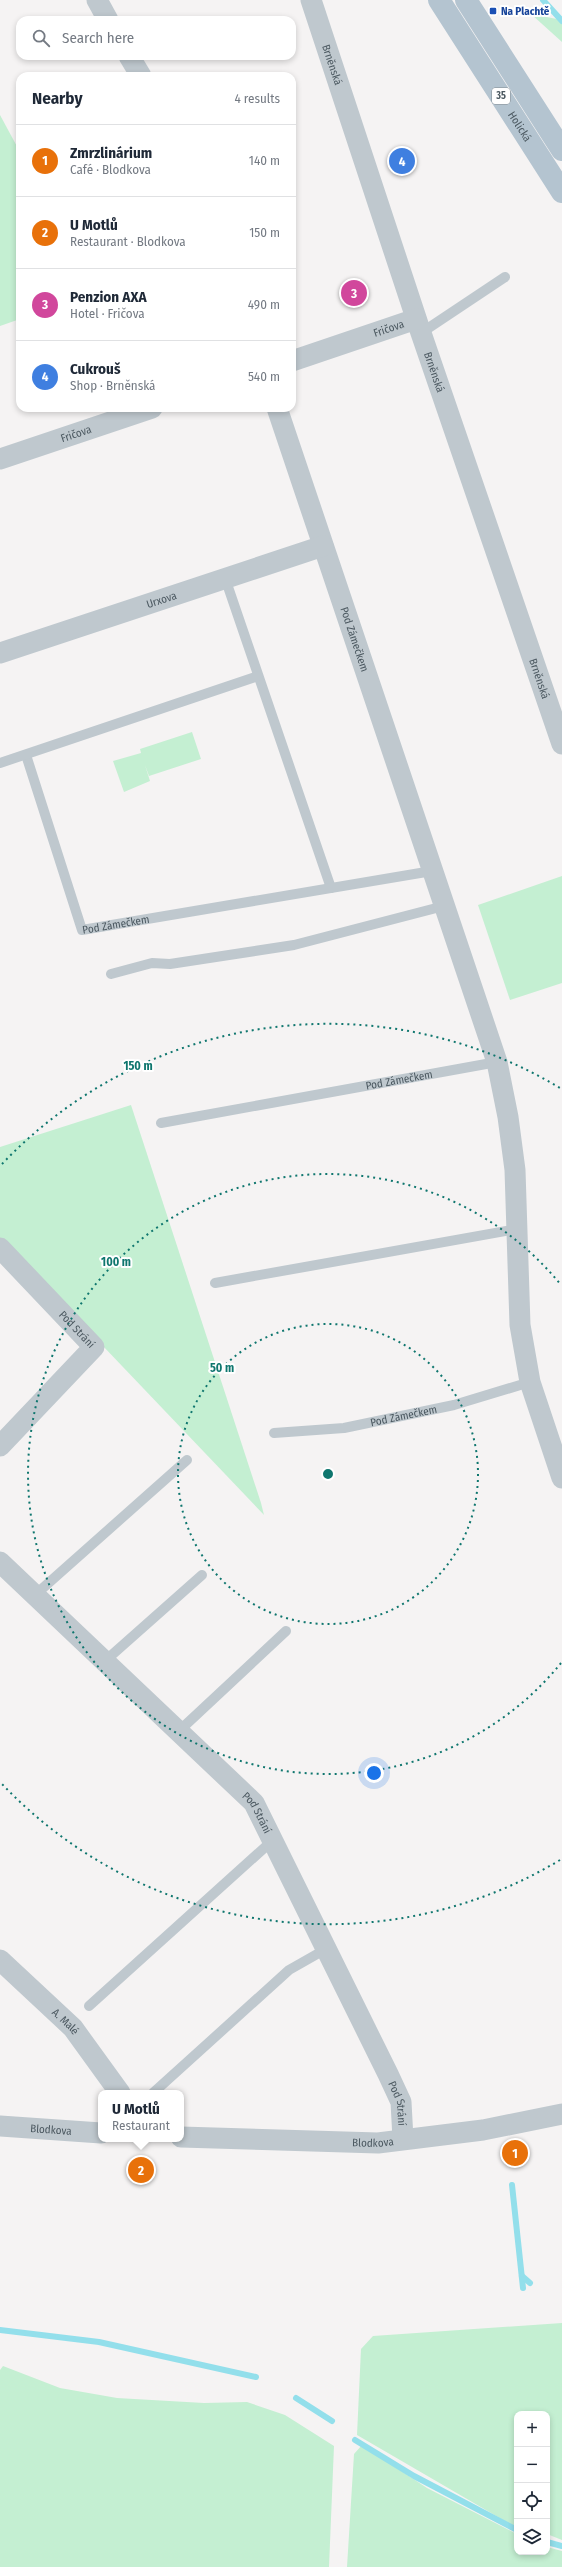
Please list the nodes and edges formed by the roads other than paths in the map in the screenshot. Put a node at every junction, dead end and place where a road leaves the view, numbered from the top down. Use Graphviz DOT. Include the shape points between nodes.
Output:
graph roads {
  1 [pos="97,0"];
  2 [pos="311,0"];
  3 [pos="439,0"];
  4 [pos="466,0"];
  5 [pos="106,16"];
  6 [pos="131,60"];
  7 [pos="139,72"];
  8 [pos="562,150"];
  9 [pos="562,192"];
  10 [pos="505,277"];
  11 [pos="419,326"];
  12 [pos="296,360"];
  13 [pos="140,412"];
  14 [pos="278,412"];
  15 [pos="0,459"];
  16 [pos="323,546"];
  17 [pos="225,578"];
  18 [pos="0,653"];
  19 [pos="258,676"];
  20 [pos="562,744"];
  21 [pos="26,755"];
  22 [pos="0,764"];
  23 [pos="432,871"];
  24 [pos="331,888"];
  25 [pos="444,906"];
  26 [pos="111,974"];
  27 [pos="497,1062"];
  28 [pos="161,1123"];
  29 [pos="517,1229"];
  30 [pos="0,1248"];
  31 [pos="215,1283"];
  32 [pos="530,1382"];
  33 [pos="274,1434"];
  34 [pos="0,1446"];
  35 [pos="187,1460"];
  36 [pos="562,1478"];
  37 [pos="0,1562"];
  38 [pos="202,1575"];
  39 [pos="35,1594"];
  40 [pos="286,1631"];
  41 [pos="105,1661"];
  42 [pos="178,1731"];
  43 [pos="273,1840"];
  44 [pos="326,1949"];
  45 [pos="0,1960"];
  46 [pos="89,2006"];
  47 [pos="118,2090"];
  48 [pos="157,2090"];
  49 [pos="562,2114"];
  50 [pos="0,2126"];
  51 [pos="98,2133"];
  52 [pos="184,2137"];
  53 [pos="403,2139"];
  1 -- 5 [label="street"];
  2 -- 11 [label="street, Brněnská"];
  3 -- 9 [label="main road, Holická / 35"];
  4 -- 8 [label="main road, Holická / 35"];
  6 -- 7 [label="street"];
  10 -- 11 [label="lane"];
  11 -- 12 [label="street, Fričova"];
  11 -- 20 [label="street, Brněnská"];
  13 -- 15 [label="street, Fričova"];
  14 -- 16 [label="street, Pod Zámečkem"];
  16 -- 17 [label="street, Urxova"];
  16 -- 23 [label="street, Pod Zámečkem"];
  17 -- 18 [label="street, Urxova"];
  17 -- 19 [label="lane"];
  19 -- 21 [label="lane"];
  19 -- 24 [label="lane"];
  21 -- 22 [label="lane"];
  21 -- 24 [label="lane, Pod Zámečkem" via="82,930"];
  23 -- 24 [label="lane, Pod Zámečkem"];
  23 -- 25 [label="street, Pod Zámečkem"];
  25 -- 26 [label="lane" via="294,945 170,964 152,963"];
  25 -- 27 [label="street, Pod Zámečkem"];
  27 -- 28 [label="lane, Pod Zámečkem"];
  27 -- 29 [label="street, Pod Zámečkem" via="511,1140"];
  29 -- 31 [label="lane"];
  29 -- 32 [label="street, Pod Zámečkem" via="520,1326"];
  30 -- 34 [label="street, Pod Strání" via="94,1347"];
  32 -- 33 [label="lane, Pod Zámečkem" via="454,1406 336,1429"];
  32 -- 36 [label="street, Pod Zámečkem"];
  35 -- 39 [label="lane"];
  37 -- 39 [label="street, Pod Strání"];
  38 -- 41 [label="lane"];
  39 -- 41 [label="street, Pod Strání"];
  40 -- 42 [label="lane"];
  41 -- 42 [label="street, Pod Strání"];
  42 -- 43 [label="street, Pod Strání" via="254,1803"];
  43 -- 44 [label="street, Pod Strání"];
  43 -- 46 [label="lane"];
  44 -- 48 [label="lane" via="289,1970"];
  44 -- 53 [label="street, Pod Strání" via="400,2102"];
  45 -- 47 [label="street, A. Malé" via="73,2028"];
  49 -- 53 [label="street, Blodkova" via="483,2130"];
  50 -- 51 [label="street, Blodkova"];
  52 -- 53 [label="street, Blodkova" via="378,2143"];
}
